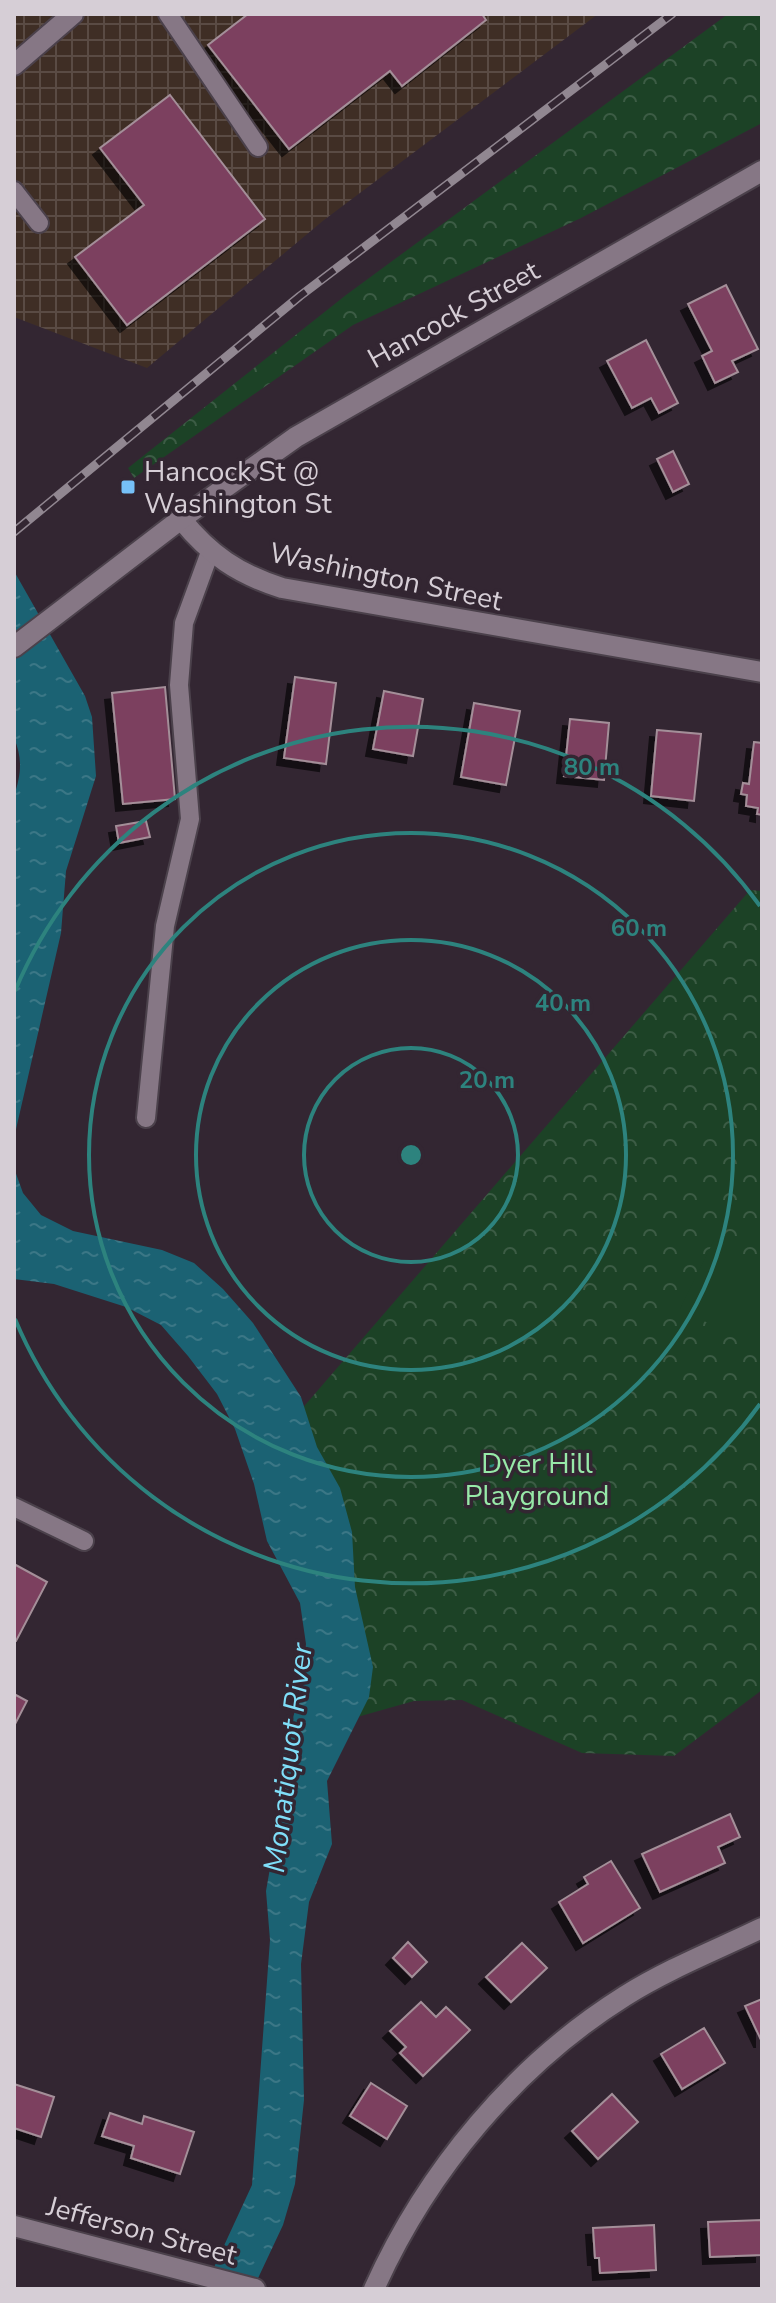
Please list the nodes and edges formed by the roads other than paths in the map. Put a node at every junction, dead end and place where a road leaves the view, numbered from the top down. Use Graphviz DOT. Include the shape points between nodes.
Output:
graph roads {
  1 [pos="73,14"];
  2 [pos="168,14"];
  3 [pos="14,65"];
  4 [pos="258,147"];
  5 [pos="762,171"];
  6 [pos="14,191"];
  7 [pos="39,223"];
  8 [pos="181,519"];
  9 [pos="210,552"];
  10 [pos="14,647"];
  11 [pos="762,672"];
  12 [pos="146,1118"];
  13 [pos="14,1507"];
  14 [pos="84,1541"];
  15 [pos="762,1928"];
  16 [pos="14,2226"];
  17 [pos="255,2289"];
  18 [pos="374,2289"];
  1 -- 3 [label="street"];
  2 -- 4 [label="lane"];
  5 -- 8 [label="street, Hancock Street" via="335,413"];
  6 -- 7 [label="lane"];
  8 -- 9 [label="street, Washington Street"];
  8 -- 10 [label="street"];
  9 -- 11 [label="street, Washington Street" via="255,579 307,594"];
  9 -- 12 [label="lane" via="184,623 179,685 190,819 165,926"];
  13 -- 14 [label="lane"];
  15 -- 18 [label="street" via="637,1989 551,2051 505,2095 443,2169"];
  16 -- 17 [label="street, Jefferson Street"];
}
